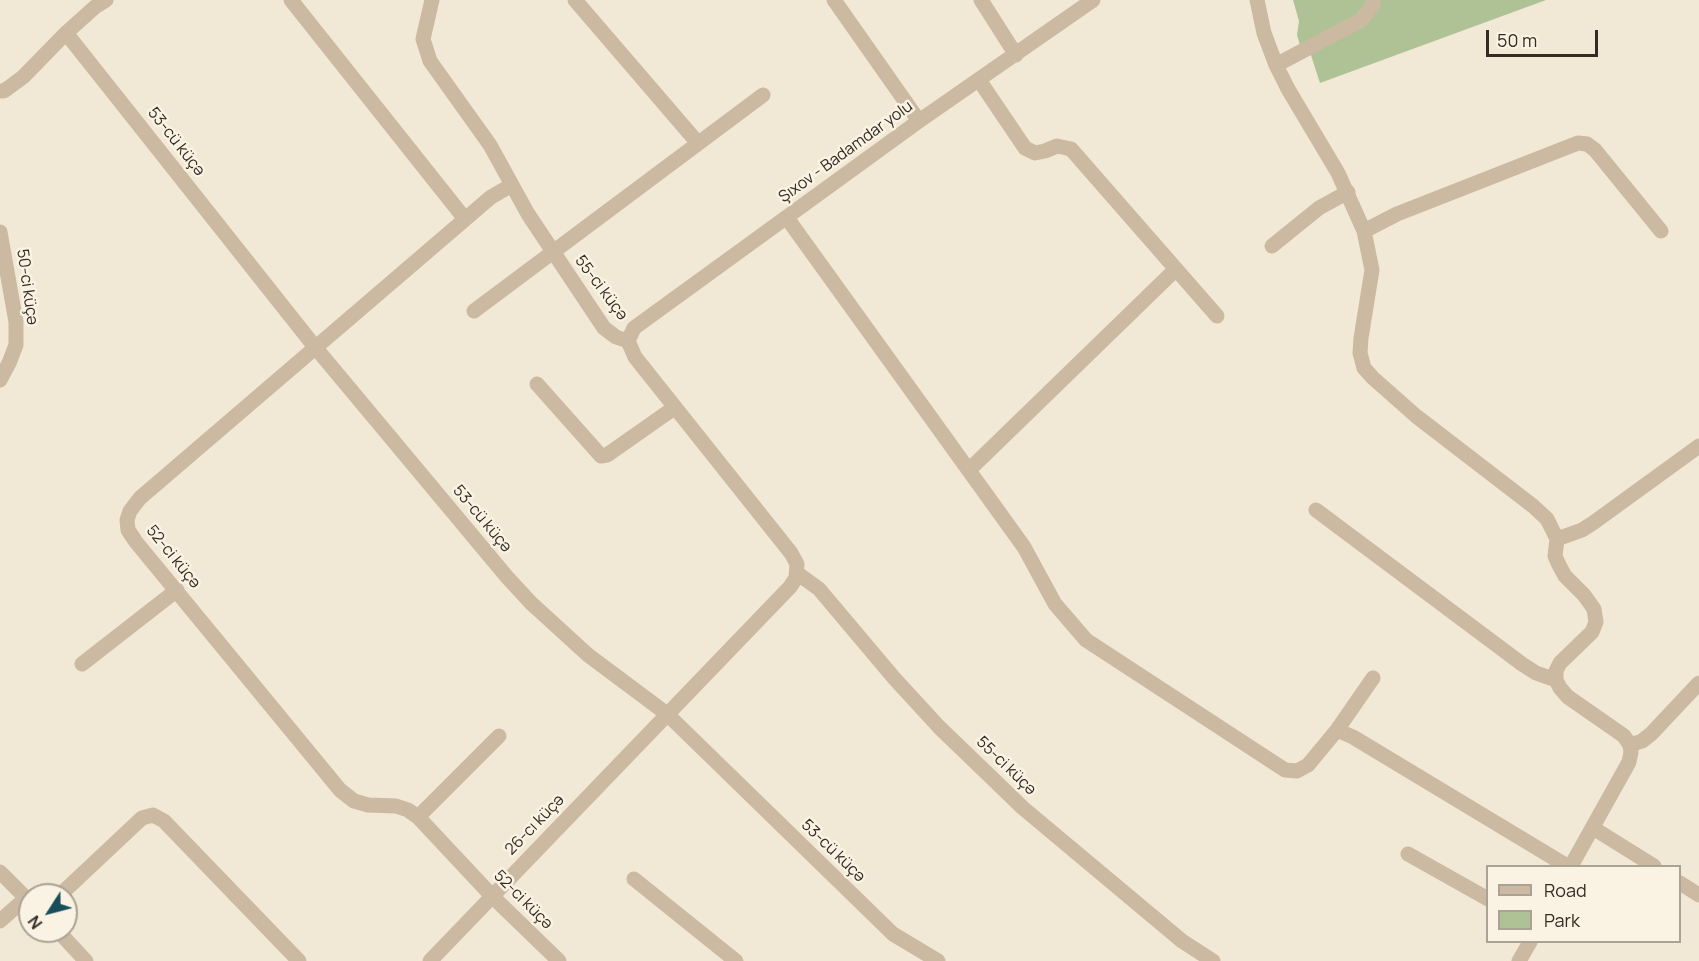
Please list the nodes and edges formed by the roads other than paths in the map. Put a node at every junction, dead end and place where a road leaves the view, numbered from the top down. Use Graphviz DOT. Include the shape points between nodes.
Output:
graph roads {
  1 [pos="106,0"];
  2 [pos="291,0"];
  3 [pos="432,0"];
  4 [pos="575,0"];
  5 [pos="834,0"];
  6 [pos="981,0"];
  7 [pos="1093,0"];
  8 [pos="1257,0"];
  9 [pos="1373,0"];
  10 [pos="66,33"];
  11 [pos="1016,55"];
  12 [pos="1276,64"];
  13 [pos="980,80"];
  14 [pos="0,91"];
  15 [pos="763,95"];
  16 [pos="919,121"];
  17 [pos="697,142"];
  18 [pos="512,185"];
  19 [pos="1348,192"];
  20 [pos="787,218"];
  21 [pos="465,219"];
  22 [pos="1364,231"];
  23 [pos="1661,231"];
  24 [pos="0,232"];
  25 [pos="1272,246"];
  26 [pos="552,251"];
  27 [pos="1175,270"];
  28 [pos="474,310"];
  29 [pos="1217,316"];
  30 [pos="628,341"];
  31 [pos="315,347"];
  32 [pos="0,380"];
  33 [pos="537,384"];
  34 [pos="674,408"];
  35 [pos="1699,446"];
  36 [pos="969,471"];
  37 [pos="1316,510"];
  38 [pos="1557,538"];
  39 [pos="797,573"];
  40 [pos="177,590"];
  41 [pos="82,664"];
  42 [pos="1373,678"];
  43 [pos="1556,680"];
  44 [pos="1699,683"];
  45 [pos="667,714"];
  46 [pos="1337,730"];
  47 [pos="499,736"];
  48 [pos="1630,745"];
  49 [pos="418,817"];
  50 [pos="1593,828"];
  51 [pos="1408,854"];
  52 [pos="1566,865"];
  53 [pos="1570,865"];
  54 [pos="1651,865"];
  55 [pos="0,872"];
  56 [pos="634,879"];
  57 [pos="73,883"];
  58 [pos="1681,884"];
  59 [pos="18,890"];
  60 [pos="1699,895"];
  61 [pos="492,896"];
  62 [pos="1486,898"];
  63 [pos="18,908"];
  64 [pos="0,921"];
  65 [pos="69,943"];
  66 [pos="1529,943"];
  67 [pos="86,961"];
  68 [pos="299,961"];
  69 [pos="430,961"];
  70 [pos="559,961"];
  71 [pos="736,961"];
  72 [pos="938,961"];
  73 [pos="1213,961"];
  74 [pos="1519,961"];
  1 -- 10 [label="street"];
  2 -- 21 [label="street"];
  3 -- 18 [label="street, 55-ci küçə" via="423,39 430,61 490,145"];
  4 -- 17 [label="street"];
  5 -- 16 [label="street"];
  6 -- 11 [label="street"];
  7 -- 11 [label="street, Şıxov - Badamdar yolu"];
  8 -- 12 [label="street"];
  9 -- 12 [label="street" via="1361,20"];
  10 -- 14 [label="street" via="23,77"];
  10 -- 31 [label="street, 53-cü küçə"];
  11 -- 13 [label="street, Şıxov - Badamdar yolu"];
  12 -- 19 [label="street"];
  13 -- 16 [label="street, Şıxov - Badamdar yolu"];
  13 -- 27 [label="street" via="1025,148 1035,153 1057,146 1071,149"];
  15 -- 17 [label="street"];
  16 -- 20 [label="street, Şıxov - Badamdar yolu"];
  17 -- 26 [label="street"];
  18 -- 21 [label="street, 52-ci küçə"];
  18 -- 26 [label="street, 55-ci küçə"];
  19 -- 22 [label="street"];
  19 -- 25 [label="street" via="1318,208"];
  20 -- 30 [label="street, Şıxov - Badamdar yolu" via="634,328"];
  20 -- 36 [label="street"];
  21 -- 31 [label="street, 52-ci küçə"];
  22 -- 23 [label="street" via="1397,214 1578,143 1595,150"];
  22 -- 38 [label="street" via="1372,270 1361,338 1365,368 1416,416 1533,506 1547,519"];
  24 -- 32 [label="street, 50-ci küçə" via="16,322 16,345"];
  26 -- 28 [label="street"];
  26 -- 30 [label="street, 55-ci küçə" via="604,328"];
  27 -- 29 [label="street"];
  27 -- 36 [label="street"];
  30 -- 34 [label="street, 55-ci küçə" via="635,357"];
  31 -- 40 [label="street, 52-ci küçə" via="140,498 130,511 128,530"];
  31 -- 45 [label="street, 53-cü küçə" via="507,578 588,655"];
  33 -- 34 [label="street" via="601,456 608,455"];
  34 -- 39 [label="street, 55-ci küçə" via="790,553"];
  35 -- 38 [label="street" via="1593,523"];
  36 -- 46 [label="street" via="1024,547 1055,604 1086,640 1286,770 1297,771 1308,765"];
  37 -- 43 [label="street" via="1522,664"];
  38 -- 43 [label="street" via="1558,565 1584,594 1596,622 1592,632 1560,663"];
  39 -- 45 [label="street" via="790,587"];
  39 -- 73 [label="street, 55-ci küçə" via="819,589 939,727 1023,808 1182,941"];
  40 -- 41 [label="street"];
  40 -- 49 [label="street, 52-ci küçə" via="340,790 354,801 396,806"];
  42 -- 46 [label="street"];
  43 -- 48 [label="street" via="1568,697 1617,730"];
  44 -- 48 [label="street" via="1652,734"];
  45 -- 61 [label="street, 26-cı küçə"];
  45 -- 72 [label="street, 53-cü küçə" via="893,934"];
  46 -- 52 [label="street"];
  47 -- 49 [label="street"];
  48 -- 50 [label="street" via="1629,762"];
  49 -- 61 [label="street, 52-ci küçə"];
  50 -- 53 [label="street"];
  50 -- 54 [label="street"];
  51 -- 62 [label="street"];
  55 -- 59 [label="street"];
  56 -- 71 [label="street"];
  57 -- 68 [label="street" via="142,819 153,815 164,821"];
  58 -- 60 [label="street"];
  61 -- 69 [label="street, 26-cı küçə"];
  61 -- 70 [label="street, 52-ci küçə"];
  63 -- 64 [label="street"];
  65 -- 67 [label="street"];
  66 -- 74 [label="street"];
}
